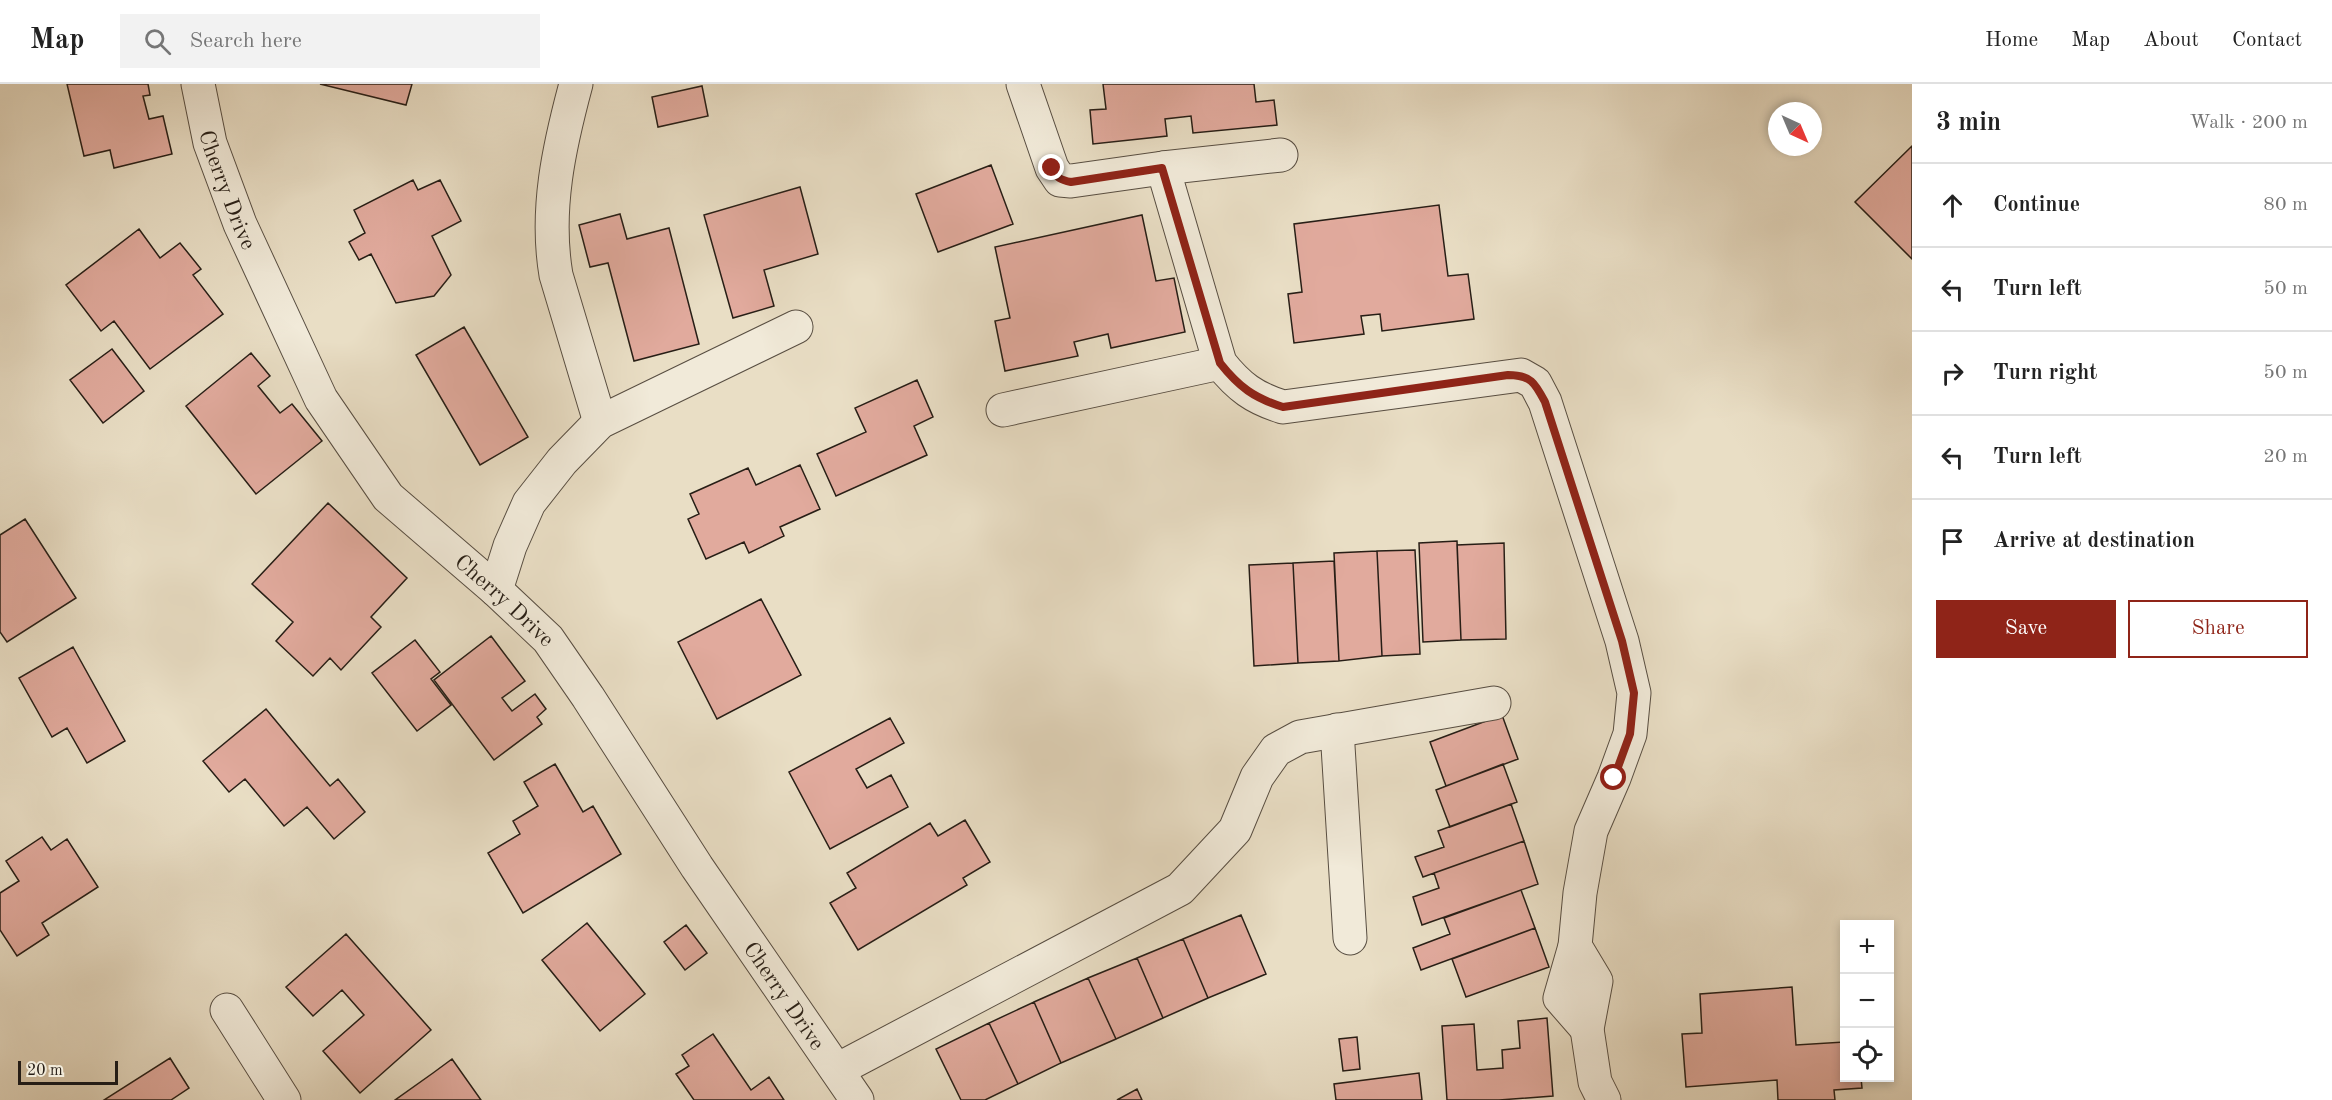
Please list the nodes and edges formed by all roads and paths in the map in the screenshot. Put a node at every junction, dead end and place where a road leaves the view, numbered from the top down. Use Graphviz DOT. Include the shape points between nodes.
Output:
graph roads {
  1 [pos="198,84"];
  2 [pos="576,84"];
  3 [pos="1023,84"];
  4 [pos="1281,155"];
  5 [pos="1162,168"];
  6 [pos="796,327"];
  7 [pos="1220,363"];
  8 [pos="1003,410"];
  9 [pos="600,422"];
  10 [pos="496,590"];
  11 [pos="1494,703"];
  12 [pos="1337,730"];
  13 [pos="1350,938"];
  14 [pos="227,1010"];
  15 [pos="837,1070"];
  16 [pos="284,1100"];
  17 [pos="857,1100"];
  18 [pos="1604,1100"];
  1 -- 10 [label="street, Cherry Drive" via="210,143 240,224 321,399 388,497"];
  2 -- 9 [label="street" via="561,139 553,191 552,250"];
  3 -- 5 [label="street" via="1052,168 1060,180 1071,182"];
  4 -- 5 [label="street"];
  5 -- 7 [label="street"];
  6 -- 9 [label="street"];
  7 -- 8 [label="street"];
  7 -- 18 [label="street" via="1237,384 1262,400 1283,407 1508,375 1521,375 1535,383 1545,402 1622,641 1634,693 1630,734 1591,831 1575,946 1596,981 1587,1029 1595,1082"];
  9 -- 10 [label="street" via="529,503"];
  10 -- 15 [label="street, Cherry Drive" via="548,639 697,867"];
  11 -- 12 [label="street"];
  12 -- 13 [label="street"];
  12 -- 15 [label="street" via="1300,737 1276,750 1257,777 1235,830 1180,889"];
  14 -- 16 [label="street"];
  15 -- 17 [label="street, Cherry Drive"];
}
